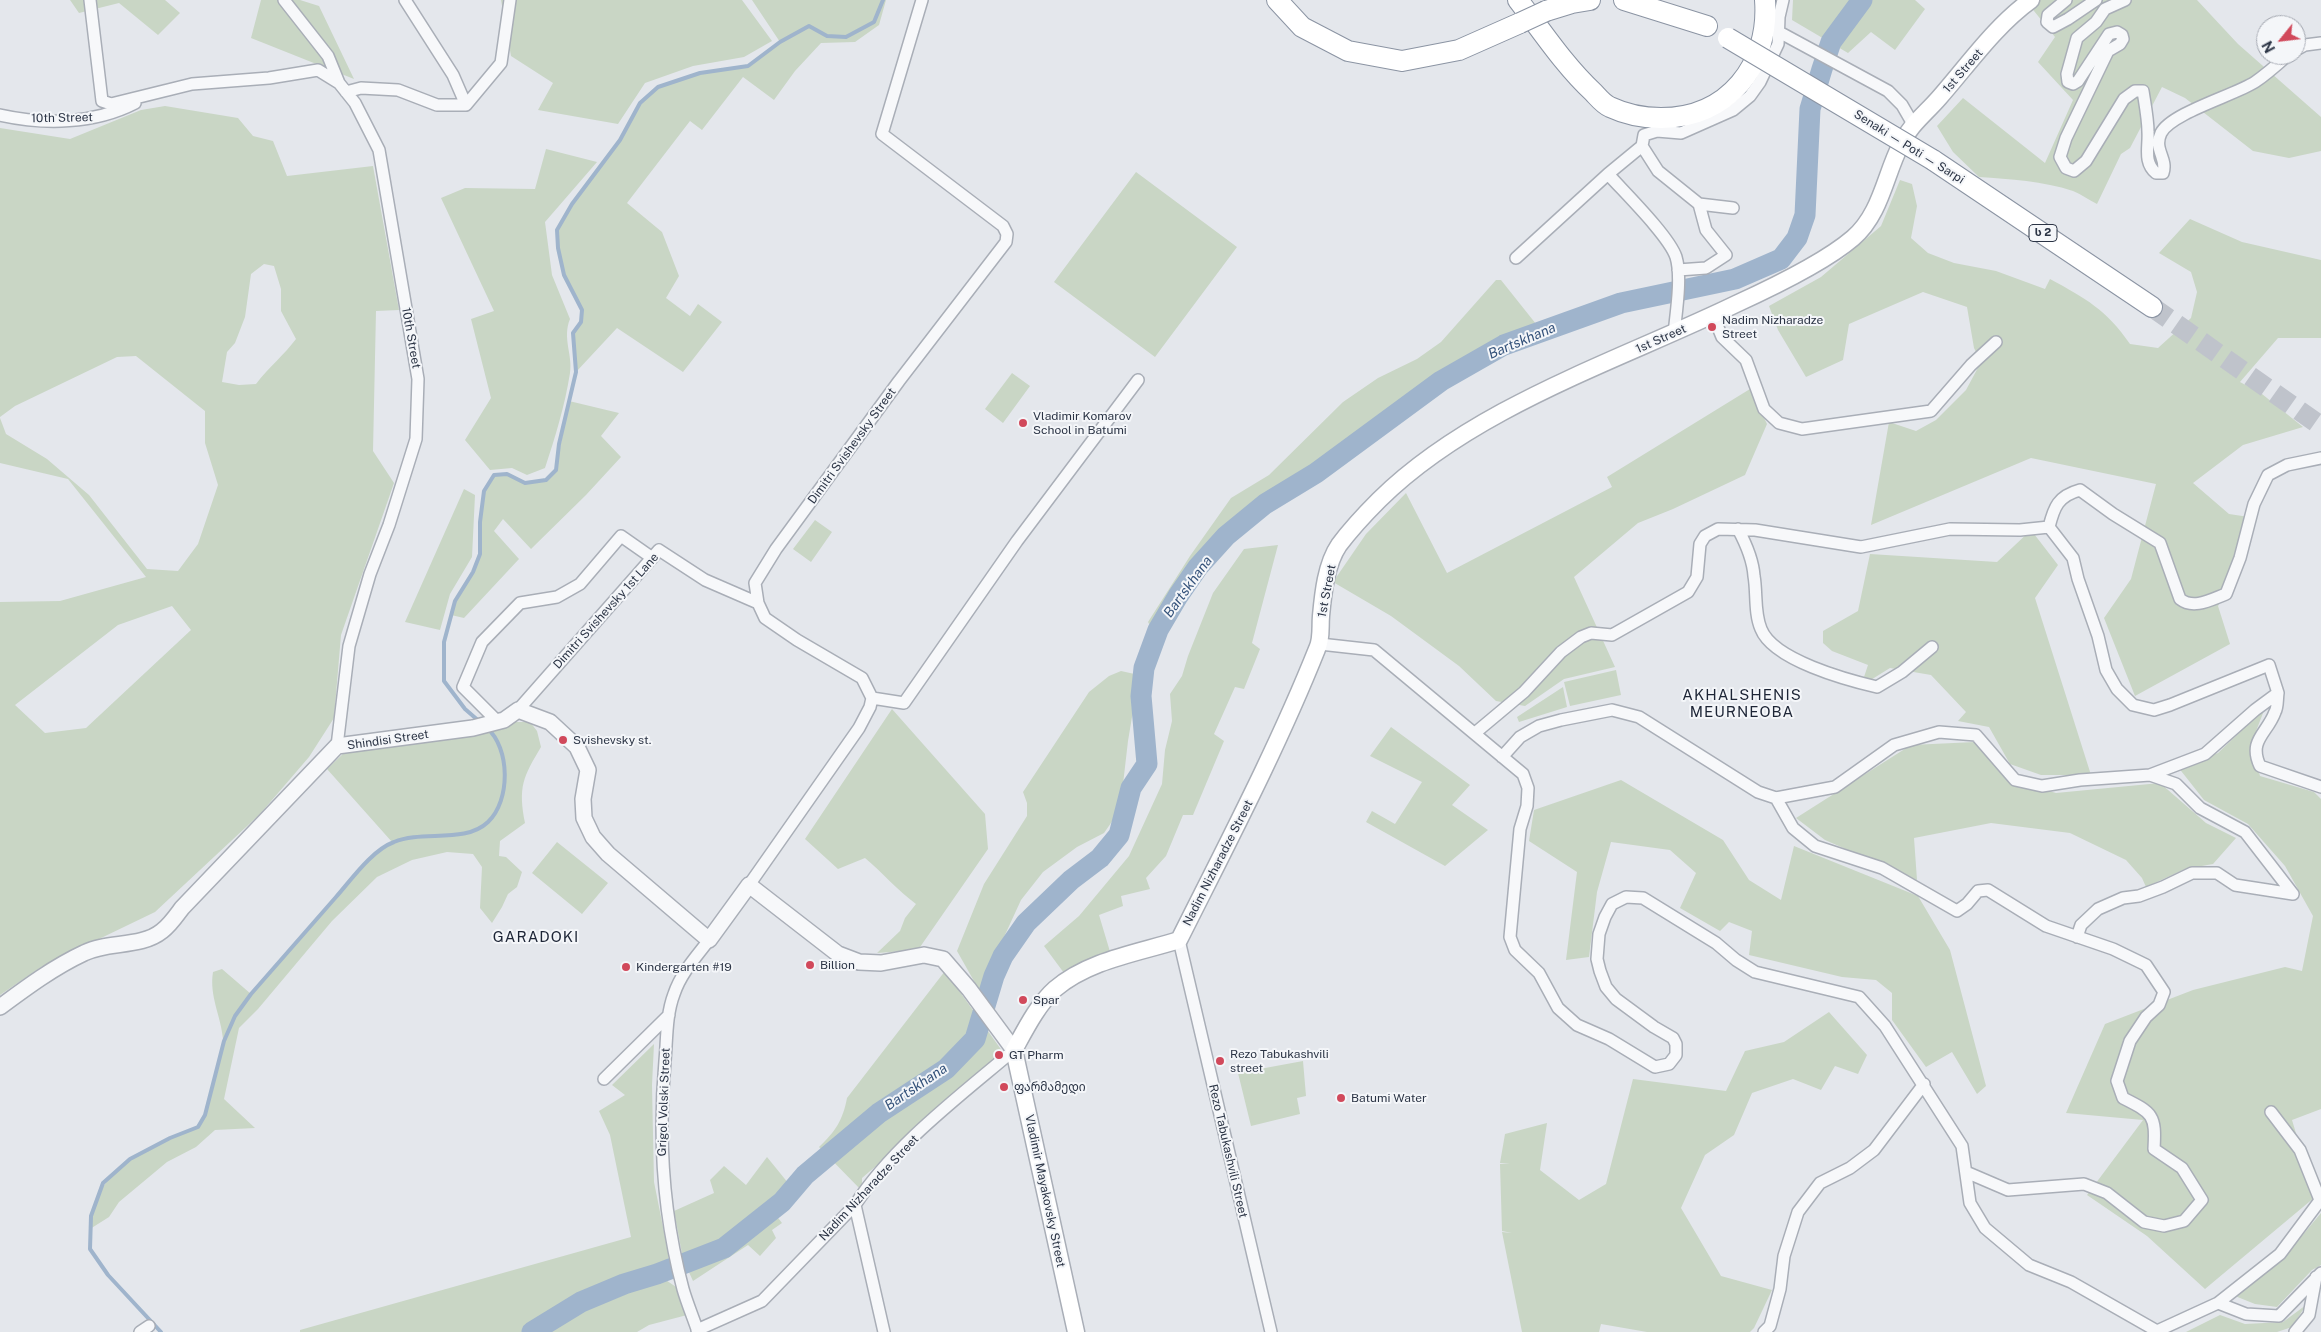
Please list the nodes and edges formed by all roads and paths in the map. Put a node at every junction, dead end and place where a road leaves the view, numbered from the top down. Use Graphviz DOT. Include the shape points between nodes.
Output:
graph roads {
  1 [pos="90,0"];
  2 [pos="284,0"];
  3 [pos="405,0"];
  4 [pos="510,0"];
  5 [pos="922,0"];
  6 [pos="1277,0"];
  7 [pos="1518,0"];
  8 [pos="1590,0"];
  9 [pos="1624,0"];
  10 [pos="1658,0"];
  11 [pos="1766,0"];
  12 [pos="1783,0"];
  13 [pos="2031,0"];
  14 [pos="2066,0"];
  15 [pos="2096,0"];
  16 [pos="2125,0"];
  17 [pos="1674,6"];
  18 [pos="1707,26"];
  19 [pos="1779,32"];
  20 [pos="2321,43"];
  21 [pos="2306,45"];
  22 [pos="2276,65"];
  23 [pos="342,88"];
  24 [pos="150,95"];
  25 [pos="466,105"];
  26 [pos="0,115"];
  27 [pos="1913,124"];
  28 [pos="1642,146"];
  29 [pos="1608,174"];
  30 [pos="1699,204"];
  31 [pos="1733,208"];
  32 [pos="1516,258"];
  33 [pos="1678,274"];
  34 [pos="2152,306"];
  35 [pos="1714,315"];
  36 [pos="1674,334"];
  37 [pos="1996,342"];
  38 [pos="1138,380"];
  39 [pos="2321,458"];
  40 [pos="2309,461"];
  41 [pos="2321,466"];
  42 [pos="2049,527"];
  43 [pos="1738,529"];
  44 [pos="651,557"];
  45 [pos="758,603"];
  46 [pos="1320,644"];
  47 [pos="1932,647"];
  48 [pos="2278,693"];
  49 [pos="872,698"];
  50 [pos="518,710"];
  51 [pos="494,723"];
  52 [pos="1476,733"];
  53 [pos="337,746"];
  54 [pos="1502,757"];
  55 [pos="2150,775"];
  56 [pos="2321,786"];
  57 [pos="1776,798"];
  58 [pos="749,885"];
  59 [pos="2077,937"];
  60 [pos="709,940"];
  61 [pos="1179,940"];
  62 [pos="0,1007"];
  63 [pos="669,1015"];
  64 [pos="1014,1050"];
  65 [pos="604,1079"];
  66 [pos="1924,1084"];
  67 [pos="2271,1112"];
  68 [pos="1966,1172"];
  69 [pos="2320,1200"];
  70 [pos="855,1205"];
  71 [pos="2318,1275"];
  72 [pos="2218,1303"];
  73 [pos="697,1331"];
  74 [pos="884,1332"];
  75 [pos="1076,1332"];
  76 [pos="1271,1332"];
  77 [pos="1764,1332"];
  78 [pos="2295,1332"];
  1 -- 24 [label="street" via="102,101 111,104"];
  2 -- 23 [label="street" via="328,56"];
  3 -- 25 [label="street" via="453,75"];
  4 -- 25 [label="street" via="501,63"];
  5 -- 45 [label="street, Dimitri Svishevsky Street" via="882,134 1003,226 1006,242 776,549 755,583"];
  6 -- 8 [label="highway, bridge" via="1302,27 1348,51 1402,61 1459,50 1546,11"];
  7 -- 11 [label="highway" via="1576,76 1608,106 1639,118 1682,118 1706,110 1726,98 1746,77 1763,43"];
  9 -- 18 [label="highway"];
  10 -- 17 [label="highway, Senaki — Poti — Sarpi / ს 2"];
  12 -- 19 [label="street"];
  13 -- 27 [label="main road, 1st Street" via="2014,12"];
  14 -- 15 [label="street" via="2048,15 2047,22 2053,27"];
  16 -- 22 [label="street" via="2105,9 2096,22 2077,38 2067,74 2068,82 2073,84 2109,34 2118,32 2123,39 2108,51 2066,138 2060,157 2066,168 2074,171 2086,161 2124,99 2135,91 2142,91 2148,132 2146,155 2150,169 2163,173 2165,166 2157,144 2162,130 2180,116 2256,82"];
  17 -- 18 [label="highway, Senaki — Poti — Sarpi / ს 2"];
  18 -- 34 [label="highway, Senaki — Poti — Sarpi / ს 2, bridge" via="1933,160"];
  19 -- 27 [label="street" via="1888,91 1902,105"];
  19 -- 28 [label="street" via="1778,44 1750,96 1733,110 1681,133 1657,131 1644,135"];
  20 -- 21 [label="street"];
  23 -- 24 [label="street, 10th Street" via="318,70 269,78 192,84"];
  23 -- 25 [label="street" via="398,90 437,105"];
  23 -- 53 [label="street, 10th Street" via="355,103 379,150 418,379 416,439 349,646"];
  24 -- 26 [label="street, 10th Street" via="99,118 45,121"];
  27 -- 35 [label="main road, 1st Street" via="1901,142 1875,211 1853,238 1759,294"];
  28 -- 29 [label="street"];
  28 -- 30 [label="street" via="1658,171"];
  29 -- 32 [label="street"];
  29 -- 33 [label="street" via="1668,241 1676,258"];
  30 -- 31 [label="street"];
  30 -- 33 [label="street" via="1706,230 1726,255 1706,268"];
  33 -- 36 [label="street"];
  35 -- 36 [label="main road, 1st Street"];
  35 -- 37 [label="street" via="1722,337 1746,360 1764,409 1780,422 1802,429 1930,411"];
  36 -- 46 [label="main road, 1st Street" via="1536,395 1480,425 1434,454 1394,486 1360,519 1337,548 1327,576"];
  38 -- 49 [label="street" via="1017,541 904,703"];
  39 -- 40 [label="street"];
  40 -- 41 [label="street"];
  40 -- 42 [label="street" via="2287,465 2268,475 2254,504 2240,558 2226,594 2199,604 2185,603 2180,599 2160,543 2080,490 2070,493 2055,506"];
  42 -- 43 [label="street" via="1950,529 1861,547"];
  42 -- 48 [label="street" via="2073,558 2106,670 2116,690 2132,705 2154,710 2269,665"];
  43 -- 47 [label="street" via="1754,573 1761,629 1773,647 1850,681 1877,686 1902,672"];
  43 -- 52 [label="street" via="1718,529 1705,536 1700,544 1697,577 1688,592 1612,635 1591,633 1581,637"];
  44 -- 45 [label="street, Dimitri Svishevsky 1st Lane" via="659,550 706,580"];
  44 -- 50 [label="street, Dimitri Svishevsky 1st Lane"];
  44 -- 51 [label="street" via="621,536 580,584 557,597 520,603 482,642 463,687"];
  45 -- 49 [label="street" via="765,618 784,632 862,678"];
  46 -- 52 [label="street" via="1374,650"];
  46 -- 61 [label="main road, Nadim Nizharadze Street" via="1259,783"];
  48 -- 55 [label="street" via="2205,754"];
  48 -- 56 [label="street" via="2276,712 2256,744 2255,755 2260,766"];
  49 -- 58 [label="street" via="858,728"];
  50 -- 51 [label="street, Shindisi Street"];
  50 -- 60 [label="street" via="550,722 577,747 588,770 583,799 584,818 593,837 608,854"];
  51 -- 53 [label="street, Shindisi Street"];
  52 -- 54 [label="street"];
  53 -- 62 [label="street, Shindisi Street" via="161,932 142,940 85,952 41,977"];
  54 -- 57 [label="street" via="1520,737 1539,726 1612,710 1639,718 1758,792"];
  54 -- 66 [label="street" via="1523,774 1528,788 1516,860 1510,938 1515,950 1539,974 1558,1008 1577,1024 1609,1038 1655,1067 1669,1064 1676,1055 1673,1038 1616,999 1606,987 1597,959 1599,934 1612,904 1626,897 1643,898 1716,943 1755,972 1859,997 1885,1026"];
  55 -- 57 [label="street" via="2042,786 2015,780 1976,735 1939,732 1894,746 1834,787"];
  55 -- 59 [label="street" via="2176,784 2200,808 2245,832 2293,894 2235,885 2216,873 2192,874 2098,909 2081,925"];
  57 -- 59 [label="street" via="1793,828 1815,846 1882,868 1957,911 1968,904 1978,891 1988,890 2046,926"];
  58 -- 60 [label="street"];
  58 -- 64 [label="street" via="838,954 859,962 881,963 924,954 943,959"];
  59 -- 68 [label="street" via="2146,965 2164,992 2159,1005 2146,1017 2130,1041 2117,1081 2123,1098 2146,1110 2156,1126 2154,1149 2182,1168 2202,1200 2184,1221 2164,1226 2144,1222 2107,1193 2084,1184 2008,1190"];
  60 -- 63 [label="street, Grigol Volski Street" via="680,978"];
  61 -- 64 [label="main road, Nadim Nizharadze Street" via="1082,970 1054,990"];
  61 -- 76 [label="street, Rezo Tabukashvili Street"];
  63 -- 65 [label="street"];
  63 -- 73 [label="street, Grigol Volski Street" via="661,1142 667,1214 683,1290"];
  64 -- 70 [label="street, Nadim Nizharadze Street" via="913,1138"];
  64 -- 75 [label="main road, Vladimir Mayakovsky Street"];
  66 -- 68 [label="street" via="1962,1146"];
  66 -- 77 [label="street" via="1874,1150 1850,1168 1820,1183 1798,1212 1784,1256 1780,1289 1770,1326"];
  67 -- 69 [label="street" via="2300,1150"];
  68 -- 72 [label="street" via="1970,1203 1985,1228 2029,1266 2071,1282 2157,1331"];
  69 -- 72 [label="street" via="2280,1254"];
  70 -- 73 [label="street, Nadim Nizharadze Street" via="762,1301"];
  70 -- 74 [label="street"];
  71 -- 72 [label="street" via="2279,1316 2246,1314"];
  71 -- 78 [label="street" via="2309,1315"];
}
